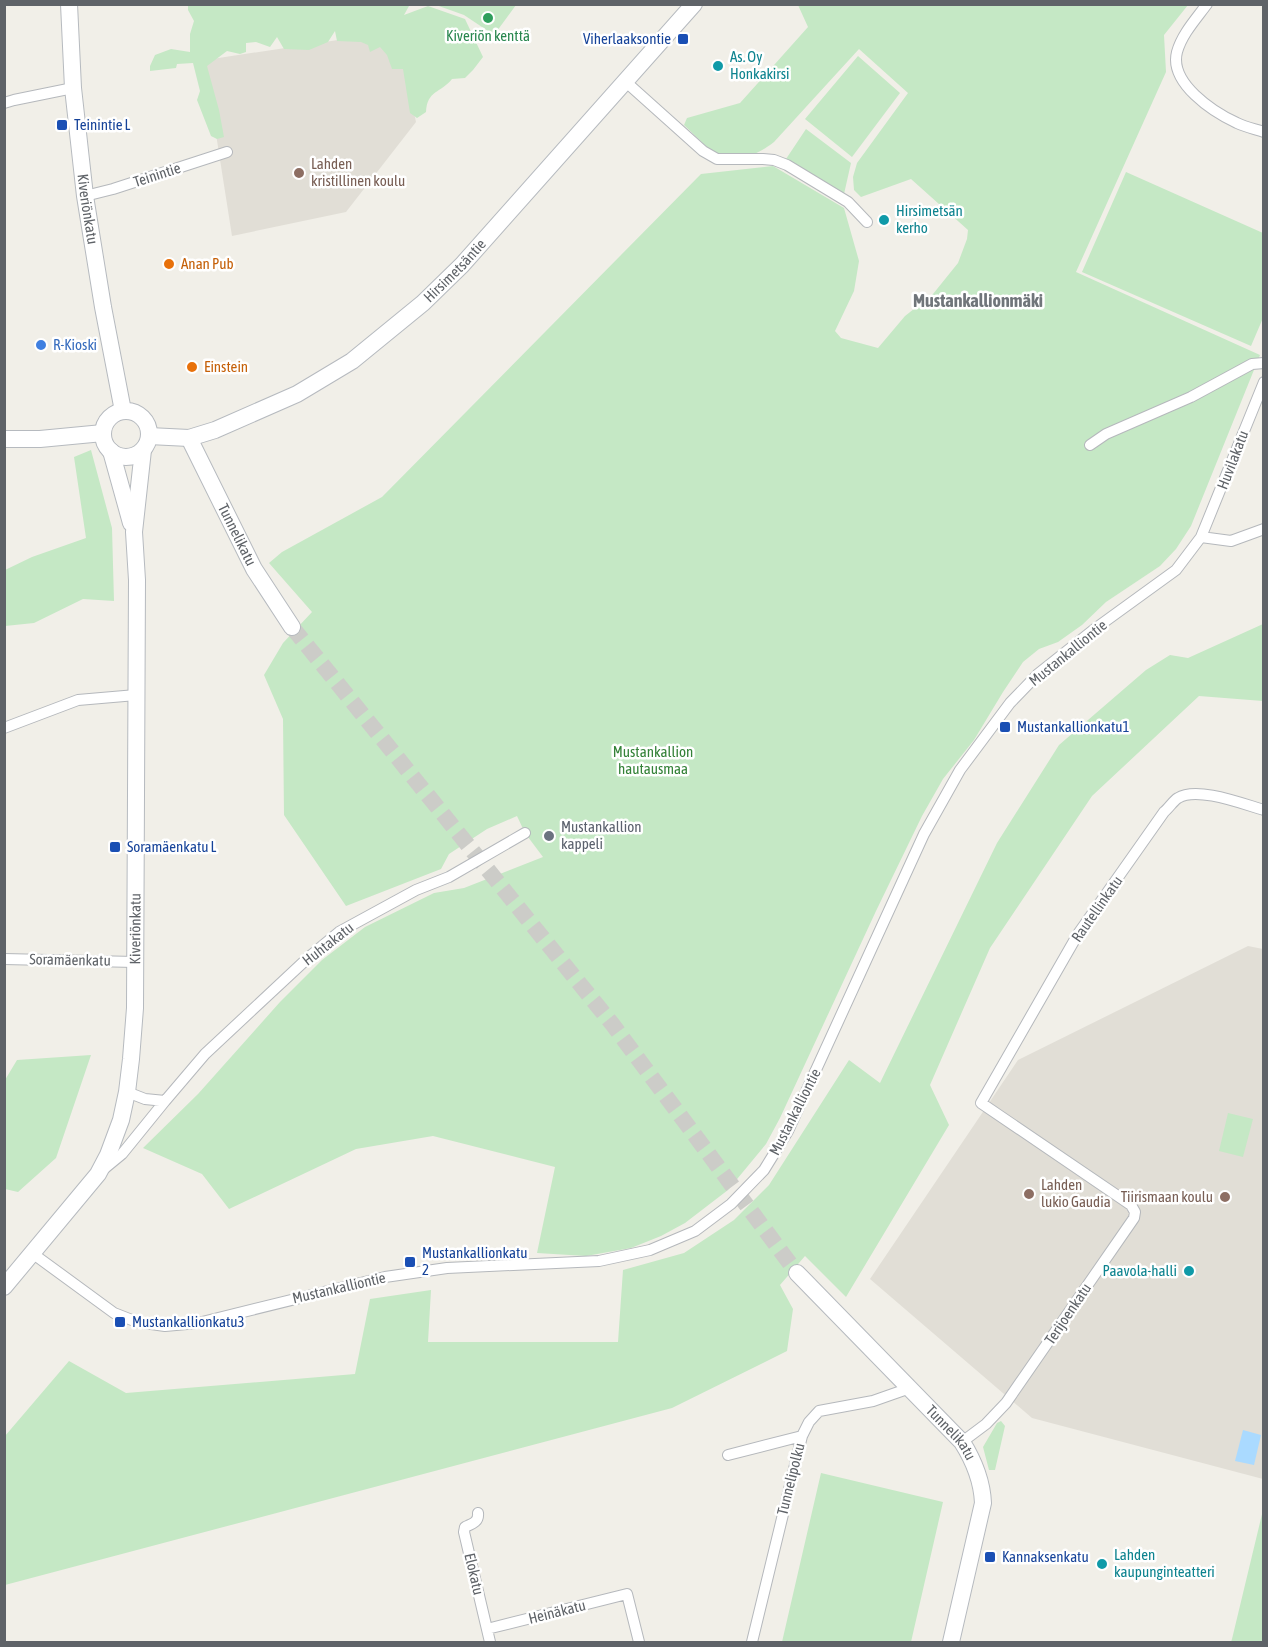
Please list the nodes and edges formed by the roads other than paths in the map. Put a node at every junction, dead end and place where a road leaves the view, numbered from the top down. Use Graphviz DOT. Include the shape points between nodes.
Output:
graph roads {
  1 [pos="69,4"];
  2 [pos="694,4"];
  3 [pos="1207,4"];
  4 [pos="626,82"];
  5 [pos="73,88"];
  6 [pos="4,103"];
  7 [pos="1263,132"];
  8 [pos="227,152"];
  9 [pos="85,196"];
  10 [pos="867,222"];
  11 [pos="1263,363"];
  12 [pos="1263,382"];
  13 [pos="123,411"];
  14 [pos="103,433"];
  15 [pos="189,438"];
  16 [pos="4,440"];
  17 [pos="146,443"];
  18 [pos="1090,445"];
  19 [pos="111,451"];
  20 [pos="1263,529"];
  21 [pos="134,532"];
  22 [pos="1201,537"];
  23 [pos="292,627"];
  24 [pos="136,695"];
  25 [pos="4,728"];
  26 [pos="1263,810"];
  27 [pos="525,833"];
  28 [pos="4,959"];
  29 [pos="135,962"];
  30 [pos="127,1092"];
  31 [pos="165,1101"];
  32 [pos="981,1102"];
  33 [pos="98,1174"];
  34 [pos="32,1253"];
  35 [pos="797,1273"];
  36 [pos="4,1287"];
  37 [pos="910,1388"];
  38 [pos="802,1436"];
  39 [pos="962,1442"];
  40 [pos="728,1455"];
  41 [pos="478,1513"];
  42 [pos="487,1629"];
  43 [pos="490,1642"];
  44 [pos="639,1642"];
  45 [pos="752,1642"];
  46 [pos="951,1642"];
  1 -- 5 [label="street, Kiveriönkatu"];
  2 -- 4 [label="street, Hirsimetsäntie"];
  3 -- 7 [label="street" via="1184,35 1176,54 1177,68 1194,94 1209,107 1238,124"];
  4 -- 10 [label="street" via="703,151 717,159 763,159 787,165 848,202"];
  4 -- 15 [label="street, Hirsimetsäntie" via="462,265 352,361 297,394"];
  5 -- 6 [label="street"];
  5 -- 9 [label="street, Kiveriönkatu"];
  8 -- 9 [label="street, Teinintie"];
  9 -- 13 [label="street, Kiveriönkatu"];
  11 -- 18 [label="street" via="1252,364 1191,398 1106,434"];
  12 -- 22 [label="street, Huvilakatu"];
  13 -- 14 [label="street" via="109,419"];
  13 -- 17 [label="street" via="142,417 146,423"];
  14 -- 16 [label="street"];
  14 -- 19 [label="street"];
  15 -- 17 [label="street, Hirsimetsäntie"];
  15 -- 23 [label="street, Tunnelikatu" via="254,569"];
  17 -- 19 [label="street" via="129,457"];
  17 -- 21 [label="street, Kiveriönkatu"];
  19 -- 21 [label="street, Kiveriönkatu"];
  20 -- 22 [label="street" via="1231,541"];
  21 -- 24 [label="street, Kiveriönkatu"];
  22 -- 34 [label="street, Mustankalliontie" via="1176,570 1038,674 1010,703 960,770 924,834 788,1131 764,1170 731,1204 695,1232 650,1250 599,1262 447,1268 402,1274 198,1323 165,1326 137,1322 114,1313"];
  24 -- 25 [label="street" via="78,700"];
  24 -- 29 [label="street, Kiveriönkatu"];
  26 -- 32 [label="street, Rautellinkatu" via="1200,794 1179,798 1164,812 1078,934"];
  27 -- 31 [label="street, Huhtakatu" via="339,932 205,1054"];
  28 -- 29 [label="street, Soramäenkatu"];
  29 -- 30 [label="street, Kiveriönkatu"];
  30 -- 31 [label="street"];
  30 -- 33 [label="street, Kiveriönkatu" via="121,1120"];
  31 -- 33 [label="street, Huhtakatu" via="122,1154"];
  32 -- 39 [label="street, Terijoenkatu" via="1131,1205 1135,1212 1006,1403"];
  33 -- 34 [label="street, Kiveriönkatu"];
  34 -- 36 [label="street, Kiveriönkatu"];
  35 -- 37 [label="street, Tunnelikatu"];
  37 -- 38 [label="street, Tunnelipolku" via="873,1401 819,1411"];
  37 -- 39 [label="street, Tunnelikatu"];
  38 -- 40 [label="street"];
  38 -- 45 [label="street, Tunnelipolku"];
  39 -- 46 [label="street, Tunnelikatu" via="975,1465 983,1503"];
  41 -- 42 [label="street, Elokatu" via="476,1522 465,1527 464,1532"];
  42 -- 43 [label="street, Elokatu"];
  42 -- 44 [label="street, Heinäkatu" via="627,1594"];
}
